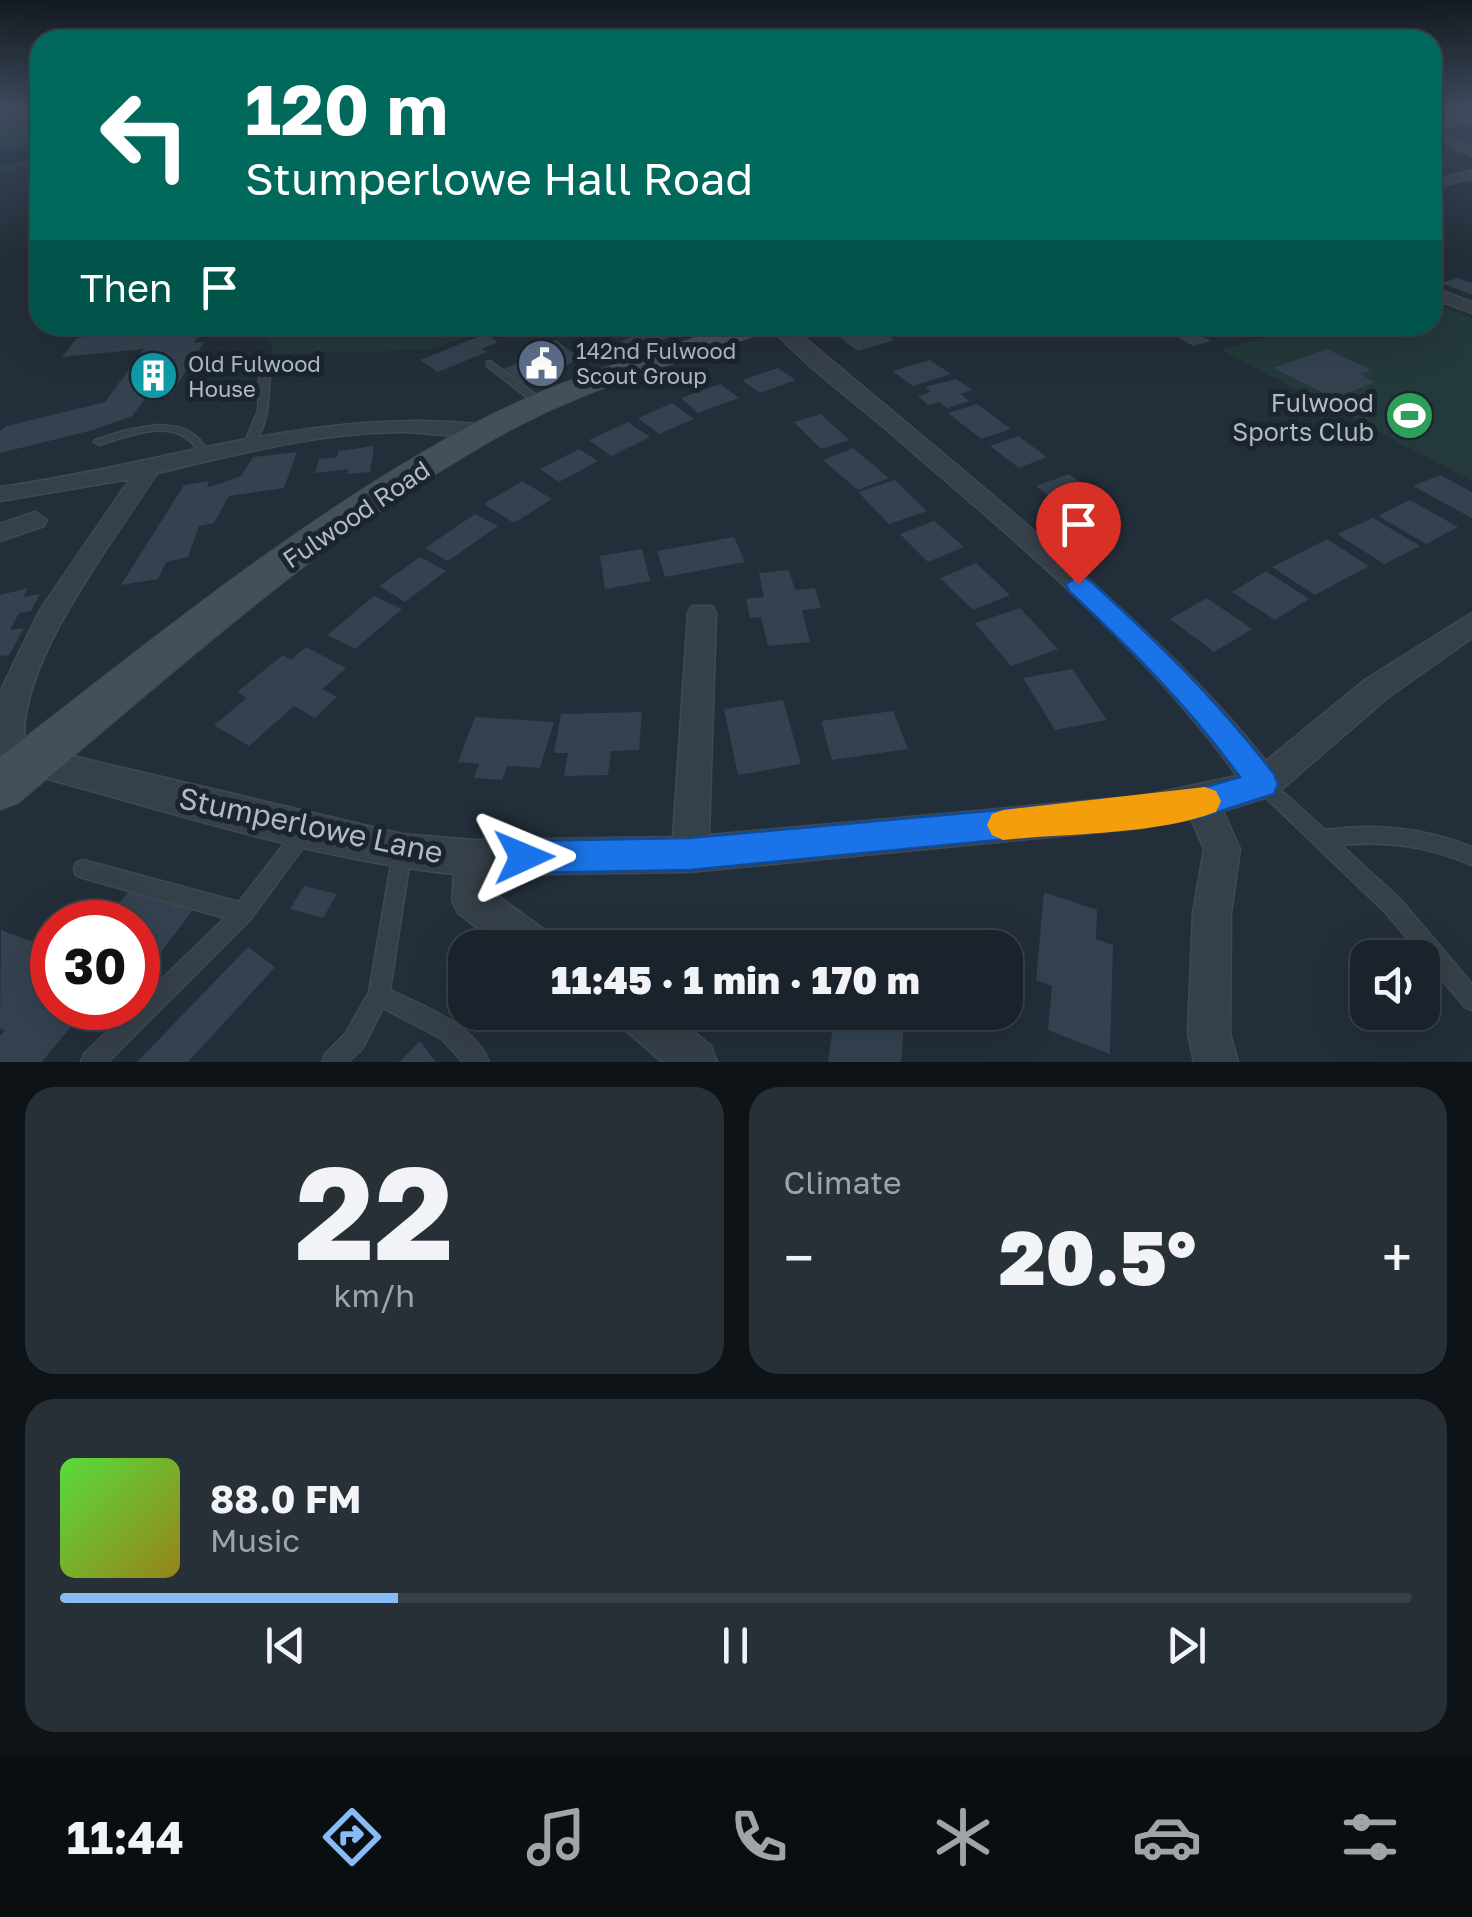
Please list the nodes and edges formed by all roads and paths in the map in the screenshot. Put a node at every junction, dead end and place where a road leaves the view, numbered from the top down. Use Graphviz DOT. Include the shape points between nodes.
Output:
graph roads {
  1 [pos="1472,174"];
  2 [pos="1442,182"];
  3 [pos="1442,296"];
  4 [pos="1472,308"];
  5 [pos="730,335"];
  6 [pos="790,335"];
  7 [pos="265,364"];
  8 [pos="490,364"];
  9 [pos="542,404"];
  10 [pos="484,431"];
  11 [pos="99,442"];
  12 [pos="249,444"];
  13 [pos="205,455"];
  14 [pos="149,468"];
  15 [pos="0,494"];
  16 [pos="35,520"];
  17 [pos="0,532"];
  18 [pos="702,613"];
  19 [pos="1472,624"];
  20 [pos="15,774"];
  21 [pos="1263,784"];
  22 [pos="1202,802"];
  23 [pos="306,830"];
  24 [pos="1324,839"];
  25 [pos="402,851"];
  26 [pos="690,854"];
  27 [pos="1472,856"];
  28 [pos="474,858"];
  29 [pos="83,869"];
  30 [pos="244,913"];
  31 [pos="512,930"];
  32 [pos="379,995"];
  33 [pos="1472,1000"];
  34 [pos="658,1030"];
  35 [pos="92,1062"];
  36 [pos="333,1062"];
  37 [pos="478,1062"];
  38 [pos="695,1062"];
  39 [pos="1216,1062"];
  1 -- 2 [label="street"];
  3 -- 4 [label="street"];
  5 -- 9 [label="street, Fulwood Road"];
  6 -- 21 [label="street" via="1164,664"];
  7 -- 12 [label="lane" via="262,411"];
  8 -- 9 [label="lane"];
  9 -- 10 [label="street, Fulwood Road"];
  10 -- 12 [label="street" via="412,423"];
  10 -- 20 [label="street, Fulwood Road" via="347,516 236,597"];
  11 -- 13 [label="lane" via="160,428 200,441"];
  12 -- 13 [label="street"];
  13 -- 14 [label="street"];
  14 -- 15 [label="street"];
  14 -- 20 [label="street" via="50,617 9,706"];
  16 -- 17 [label="street"];
  18 -- 26 [label="street"];
  19 -- 21 [label="street" via="1376,688"];
  20 -- 23 [label="street, Stumperlowe Lane"];
  21 -- 22 [label="street"];
  21 -- 24 [label="lane"];
  22 -- 26 [label="street"];
  22 -- 39 [label="street" via="1222,849 1212,914 1210,1034"];
  23 -- 25 [label="street, Stumperlowe Lane"];
  23 -- 30 [label="lane"];
  24 -- 27 [label="lane" via="1371,832 1437,840"];
  24 -- 33 [label="lane" via="1393,906"];
  25 -- 28 [label="street, Stumperlowe Lane"];
  25 -- 32 [label="lane"];
  26 -- 28 [label="street"];
  28 -- 31 [label="street, Stumperlowe Lane" via="471,900"];
  29 -- 30 [label="lane"];
  30 -- 35 [label="lane"];
  32 -- 36 [label="lane" via="354,1041"];
  32 -- 37 [label="lane" via="450,1031"];
  34 -- 38 [label="street"];
}
